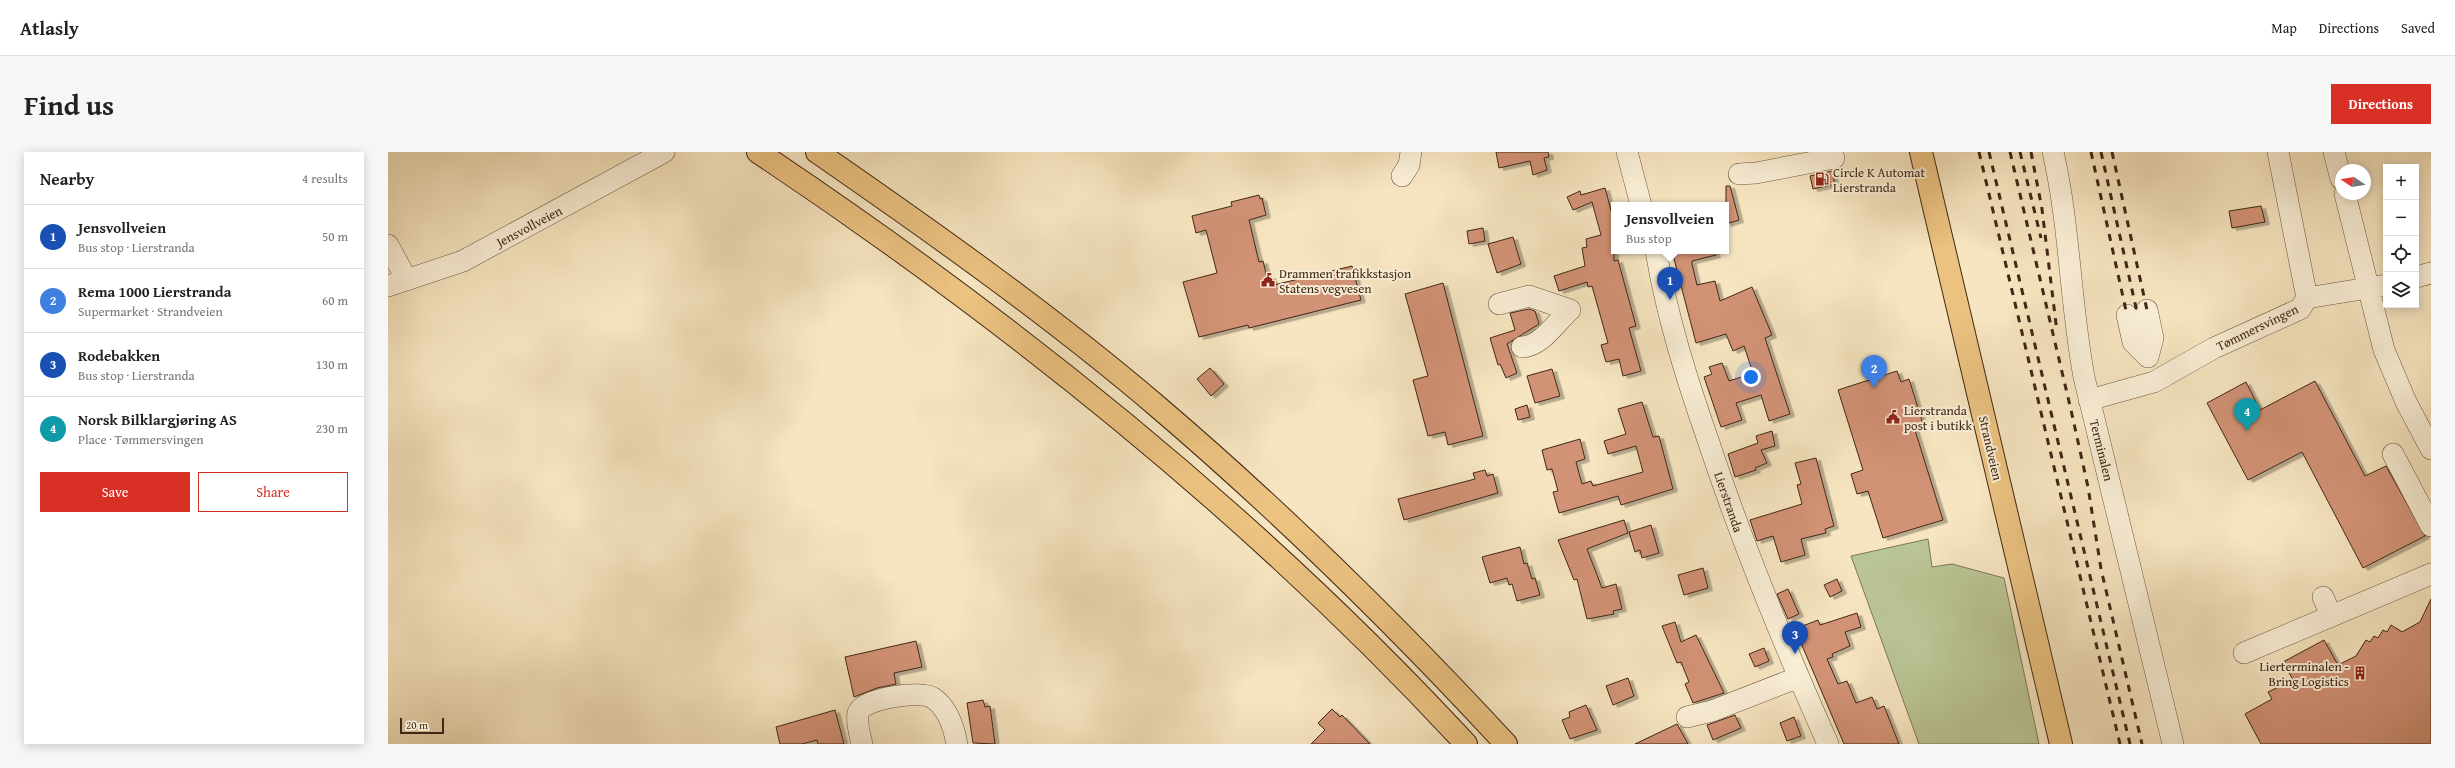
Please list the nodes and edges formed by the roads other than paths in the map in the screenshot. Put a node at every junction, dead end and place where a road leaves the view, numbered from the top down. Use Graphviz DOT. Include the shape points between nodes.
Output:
graph roads {
  1 [pos="664,152"];
  2 [pos="758,152"];
  3 [pos="818,152"];
  4 [pos="1411,152"];
  5 [pos="1627,152"];
  6 [pos="1921,152"];
  7 [pos="2053,152"];
  8 [pos="2278,152"];
  9 [pos="2334,152"];
  10 [pos="1834,158"];
  11 [pos="2337,164"];
  12 [pos="1739,174"];
  13 [pos="1402,176"];
  14 [pos="2347,200"];
  15 [pos="1640,202"];
  16 [pos="388,245"];
  17 [pos="1657,254"];
  18 [pos="2431,273"];
  19 [pos="2419,276"];
  20 [pos="398,283"];
  21 [pos="2377,286"];
  22 [pos="2307,298"];
  23 [pos="1499,304"];
  24 [pos="2137,312"];
  25 [pos="1522,347"];
  26 [pos="2154,382"];
  27 [pos="2089,400"];
  28 [pos="2431,449"];
  29 [pos="2393,454"];
  30 [pos="2431,526"];
  31 [pos="2431,574"];
  32 [pos="2244,652"];
  33 [pos="1799,677"];
  34 [pos="1687,717"];
  35 [pos="862,744"];
  36 [pos="957,744"];
  37 [pos="1466,744"];
  38 [pos="1506,744"];
  39 [pos="1828,744"];
  40 [pos="2061,744"];
  41 [pos="2173,744"];
  1 -- 20 [label="street, Jensvollveien" via="463,261"];
  2 -- 37 [label="main road" via="958,293 1068,378 1174,466 1292,569"];
  3 -- 38 [label="main road" via="1031,305 1156,405 1249,487 1333,567 1427,660"];
  4 -- 13 [label="street" via="1409,165"];
  5 -- 15 [label="street"];
  6 -- 40 [label="main road, Strandveien"];
  7 -- 27 [label="street, Terminalen" via="2065,222 2076,336"];
  8 -- 22 [label="street, Tømmersvingen"];
  9 -- 11 [label="street"];
  10 -- 12 [label="street" via="1756,174"];
  14 -- 21 [label="street"];
  16 -- 20 [label="street"];
  17 -- 33 [label="street, Lierstranda" via="1667,312 1697,409 1745,547"];
  18 -- 19 [label="street"];
  21 -- 22 [label="street"];
  21 -- 28 [label="street" via="2377,318 2384,350 2406,402"];
  22 -- 26 [label="street, Tømmersvingen" via="2300,309 2214,348"];
  23 -- 25 [label="street" via="1529,296 1570,310 1541,339 1528,347"];
  24 -- 26 [label="street"];
  26 -- 27 [label="street, Tømmersvingen"];
  27 -- 41 [label="street, Terminalen"];
  29 -- 30 [label="street"];
  31 -- 32 [label="street" via="2327,606"];
  33 -- 34 [label="street" via="1712,711"];
  33 -- 39 [label="street, Lierstranda"];
  35 -- 36 [label="street" via="858,713 862,707 883,700 920,694 933,698 943,709 950,720"];
}
